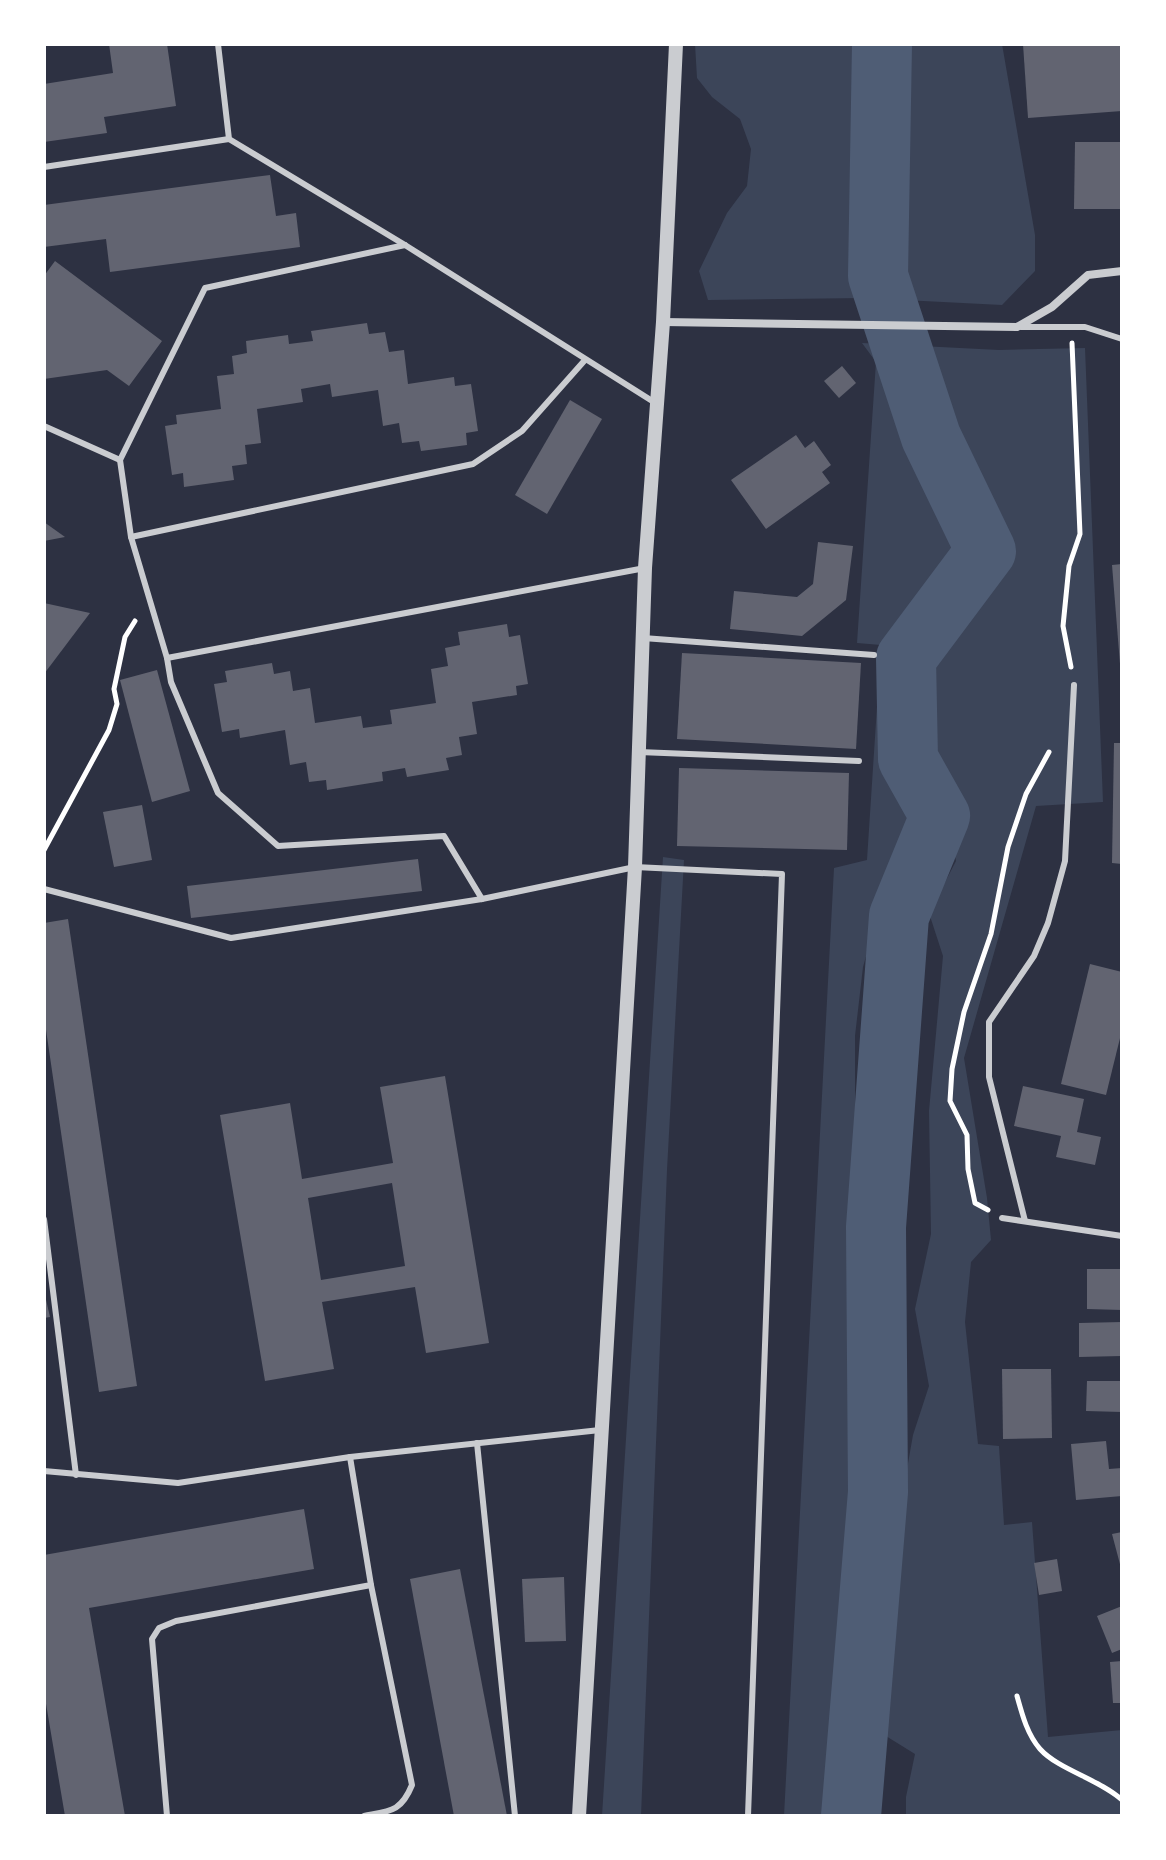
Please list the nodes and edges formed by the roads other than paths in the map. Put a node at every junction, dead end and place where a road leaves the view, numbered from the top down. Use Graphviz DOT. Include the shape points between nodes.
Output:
graph roads {
  1 [pos="218,44"];
  2 [pos="676,44"];
  3 [pos="229,139"];
  4 [pos="44,167"];
  5 [pos="405,245"];
  6 [pos="1122,271"];
  7 [pos="663,322"];
  8 [pos="1017,327"];
  9 [pos="1122,339"];
  10 [pos="585,360"];
  11 [pos="657,404"];
  12 [pos="44,426"];
  13 [pos="120,460"];
  14 [pos="131,537"];
  15 [pos="645,568"];
  16 [pos="643,638"];
  17 [pos="874,655"];
  18 [pos="167,658"];
  19 [pos="1074,685"];
  20 [pos="639,752"];
  21 [pos="859,761"];
  22 [pos="635,867"];
  23 [pos="44,889"];
  24 [pos="482,899"];
  25 [pos="1002,1218"];
  26 [pos="44,1219"];
  27 [pos="1025,1221"];
  28 [pos="1122,1236"];
  29 [pos="601,1430"];
  30 [pos="477,1443"];
  31 [pos="350,1457"];
  32 [pos="44,1471"];
  33 [pos="76,1475"];
  34 [pos="371,1585"];
  35 [pos="167,1816"];
  36 [pos="364,1816"];
  37 [pos="515,1816"];
  38 [pos="579,1816"];
  39 [pos="748,1816"];
  1 -- 3 [label="lane"];
  2 -- 7 [label="street"];
  3 -- 4 [label="lane"];
  3 -- 5 [label="lane"];
  5 -- 10 [label="lane"];
  5 -- 13 [label="lane" via="205,288"];
  6 -- 8 [label="street" via="1088,275 1052,307"];
  7 -- 8 [label="street"];
  7 -- 11 [label="street"];
  8 -- 9 [label="lane" via="1085,327"];
  10 -- 11 [label="lane"];
  10 -- 14 [label="lane" via="522,431 473,464"];
  11 -- 15 [label="street"];
  12 -- 13 [label="lane"];
  13 -- 14 [label="lane"];
  14 -- 18 [label="lane"];
  15 -- 16 [label="street"];
  15 -- 18 [label="lane"];
  16 -- 17 [label="lane"];
  16 -- 20 [label="street"];
  18 -- 24 [label="lane" via="171,682 218,793 278,846 444,836"];
  19 -- 27 [label="lane" via="1059,889 1034,956 989,1022 989,1077"];
  20 -- 21 [label="lane"];
  20 -- 22 [label="street"];
  22 -- 24 [label="lane"];
  22 -- 29 [label="street"];
  22 -- 39 [label="lane" via="782,874"];
  23 -- 24 [label="lane" via="231,938"];
  25 -- 27 [label="lane"];
  26 -- 33 [label="lane"];
  27 -- 28 [label="lane"];
  29 -- 30 [label="lane"];
  29 -- 38 [label="street"];
  30 -- 31 [label="lane"];
  30 -- 37 [label="lane"];
  31 -- 33 [label="lane" via="178,1483"];
  31 -- 34 [label="lane"];
  32 -- 33 [label="lane"];
  34 -- 35 [label="lane" via="159,1628 152,1639"];
  34 -- 36 [label="lane" via="412,1785 395,1810"];
}
